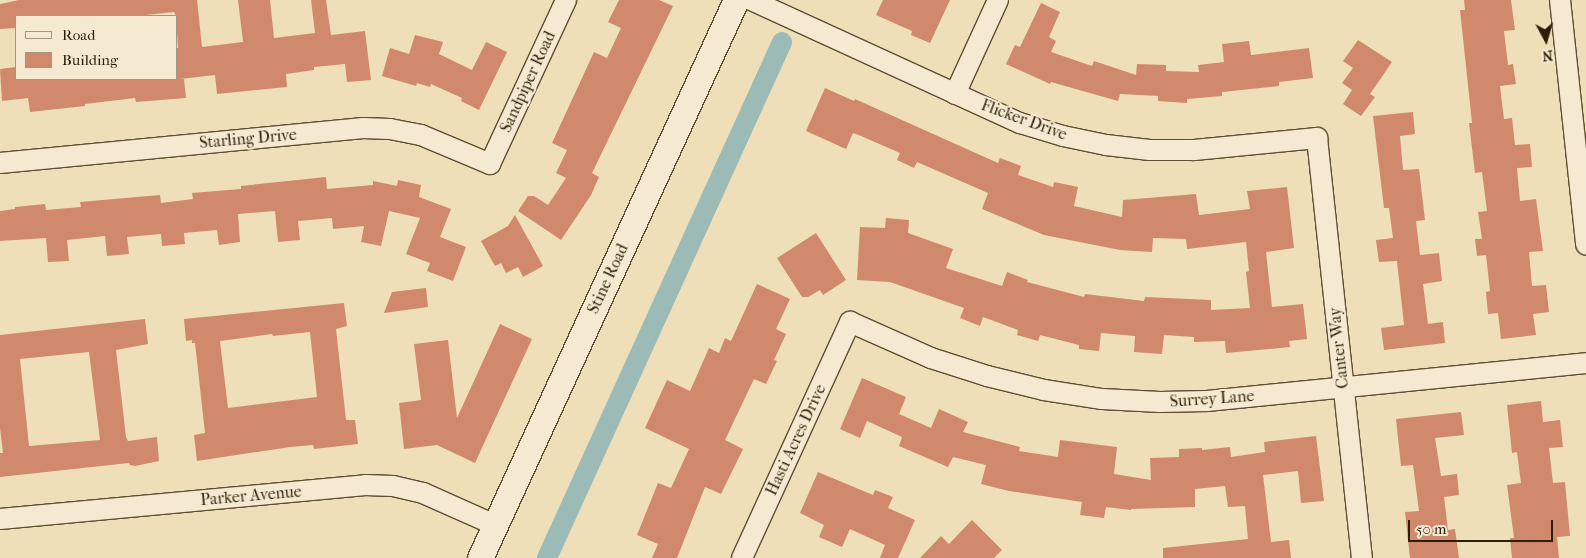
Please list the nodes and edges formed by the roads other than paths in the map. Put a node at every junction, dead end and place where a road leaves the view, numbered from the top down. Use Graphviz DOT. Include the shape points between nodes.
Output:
graph roads {
  1 [pos="566,0"];
  2 [pos="736,0"];
  3 [pos="751,0"];
  4 [pos="998,0"];
  5 [pos="1560,0"];
  6 [pos="955,94"];
  7 [pos="1578,97"];
  8 [pos="1317,138"];
  9 [pos="0,162"];
  10 [pos="490,164"];
  11 [pos="1586,245"];
  12 [pos="850,322"];
  13 [pos="1586,362"];
  14 [pos="1344,388"];
  15 [pos="0,519"];
  16 [pos="495,525"];
  17 [pos="480,558"];
  18 [pos="744,558"];
  19 [pos="1362,558"];
  1 -- 10 [label="street, Sandpiper Road"];
  2 -- 16 [label="street, Stine Road"];
  3 -- 6 [label="street, Flicker Drive"];
  4 -- 6 [label="street"];
  5 -- 7 [label="street"];
  6 -- 8 [label="street, Flicker Drive" via="1020,122 1106,146 1194,150"];
  7 -- 11 [label="street"];
  8 -- 14 [label="street, Canter Way"];
  9 -- 10 [label="street, Starling Drive" via="363,128 421,135"];
  12 -- 14 [label="street, Surrey Lane" via="931,358 987,376 1044,390 1102,399 1207,401"];
  12 -- 18 [label="street, Hasti Acres Drive"];
  13 -- 14 [label="street, Surrey Lane"];
  14 -- 19 [label="street, Canter Way"];
  15 -- 16 [label="street, Parker Avenue" via="365,485 393,486 423,493"];
  16 -- 17 [label="street, Stine Road"];
}
